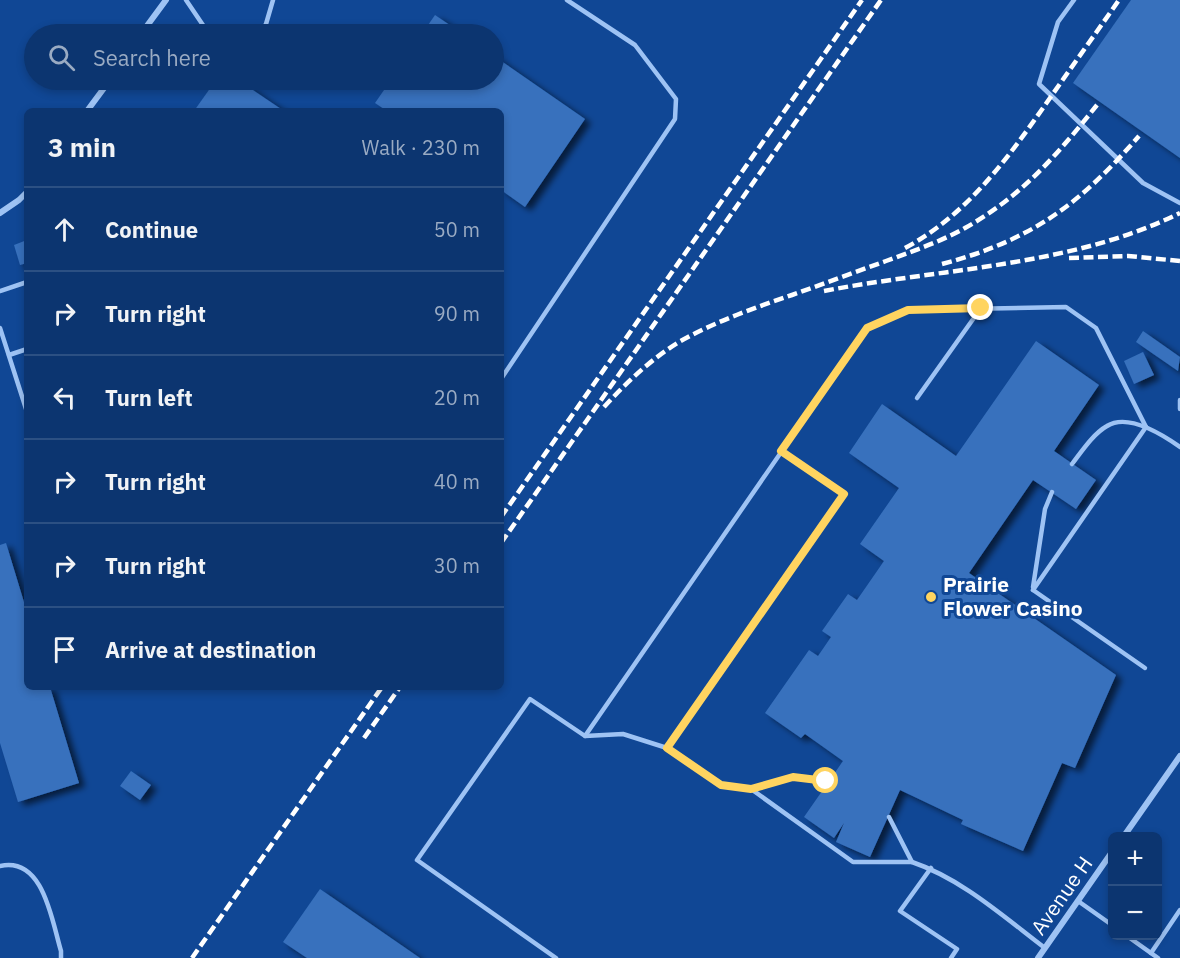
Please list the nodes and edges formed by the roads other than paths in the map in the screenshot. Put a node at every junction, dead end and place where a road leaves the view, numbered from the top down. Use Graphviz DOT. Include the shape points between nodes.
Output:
graph roads {
  1 [pos="166,0"];
  2 [pos="186,0"];
  3 [pos="273,0"];
  4 [pos="567,0"];
  5 [pos="1074,0"];
  6 [pos="148,24"];
  7 [pos="202,24"];
  8 [pos="266,24"];
  9 [pos="103,90"];
  10 [pos="89,108"];
  11 [pos="24,195"];
  12 [pos="1180,203"];
  13 [pos="0,213"];
  14 [pos="24,283"];
  15 [pos="0,291"];
  16 [pos="981,308"];
  17 [pos="0,328"];
  18 [pos="24,350"];
  19 [pos="9,355"];
  20 [pos="504,375"];
  21 [pos="917,398"];
  22 [pos="1180,400"];
  23 [pos="24,402"];
  24 [pos="1180,409"];
  25 [pos="1146,427"];
  26 [pos="1180,447"];
  27 [pos="781,451"];
  28 [pos="1072,464"];
  29 [pos="1052,492"];
  30 [pos="1033,590"];
  31 [pos="1145,668"];
  32 [pos="585,736"];
  33 [pos="667,748"];
  34 [pos="1180,756"];
  35 [pos="826,781"];
  36 [pos="751,789"];
  37 [pos="889,817"];
  38 [pos="1127,832"];
  39 [pos="1108,859"];
  40 [pos="912,862"];
  41 [pos="0,866"];
  42 [pos="930,868"];
  43 [pos="1078,901"];
  44 [pos="1180,910"];
  45 [pos="1108,922"];
  46 [pos="1133,940"];
  47 [pos="1045,948"];
  48 [pos="1151,953"];
  49 [pos="61,958"];
  50 [pos="556,958"];
  51 [pos="951,958"];
  52 [pos="1038,958"];
  53 [pos="1158,958"];
  1 -- 6 [label="street"];
  2 -- 7 [label="lane"];
  3 -- 8 [label="lane"];
  4 -- 20 [label="lane" via="635,45 676,99 675,119"];
  5 -- 12 [label="lane" via="1058,22 1039,84 1143,183"];
  9 -- 10 [label="street"];
  11 -- 13 [label="street"];
  14 -- 15 [label="lane"];
  16 -- 21 [label="lane"];
  16 -- 25 [label="lane" via="1066,307 1096,328"];
  16 -- 27 [label="lane" via="908,310 867,328"];
  17 -- 19 [label="lane"];
  18 -- 19 [label="lane"];
  19 -- 23 [label="lane"];
  22 -- 24 [label="lane"];
  25 -- 26 [label="lane"];
  25 -- 28 [label="lane" via="1124,422 1108,425"];
  25 -- 30 [label="lane"];
  27 -- 32 [label="lane"];
  27 -- 33 [label="lane" via="844,494"];
  29 -- 30 [label="lane" via="1045,509"];
  30 -- 31 [label="lane"];
  32 -- 33 [label="lane" via="623,734"];
  32 -- 50 [label="lane" via="530,699 417,860"];
  33 -- 36 [label="lane" via="721,785"];
  34 -- 38 [label="street"];
  35 -- 36 [label="lane" via="793,777"];
  36 -- 40 [label="lane" via="853,862"];
  37 -- 40 [label="lane"];
  39 -- 43 [label="street, Avenue H"];
  40 -- 42 [label="lane"];
  41 -- 49 [label="lane" via="9,864 29,871 41,886"];
  42 -- 47 [label="lane" via="973,894"];
  42 -- 51 [label="lane" via="900,911 957,949"];
  43 -- 45 [label="lane"];
  43 -- 47 [label="street, Avenue H"];
  44 -- 48 [label="lane"];
  46 -- 48 [label="lane"];
  47 -- 52 [label="street, Avenue H"];
  48 -- 53 [label="lane"];
}
